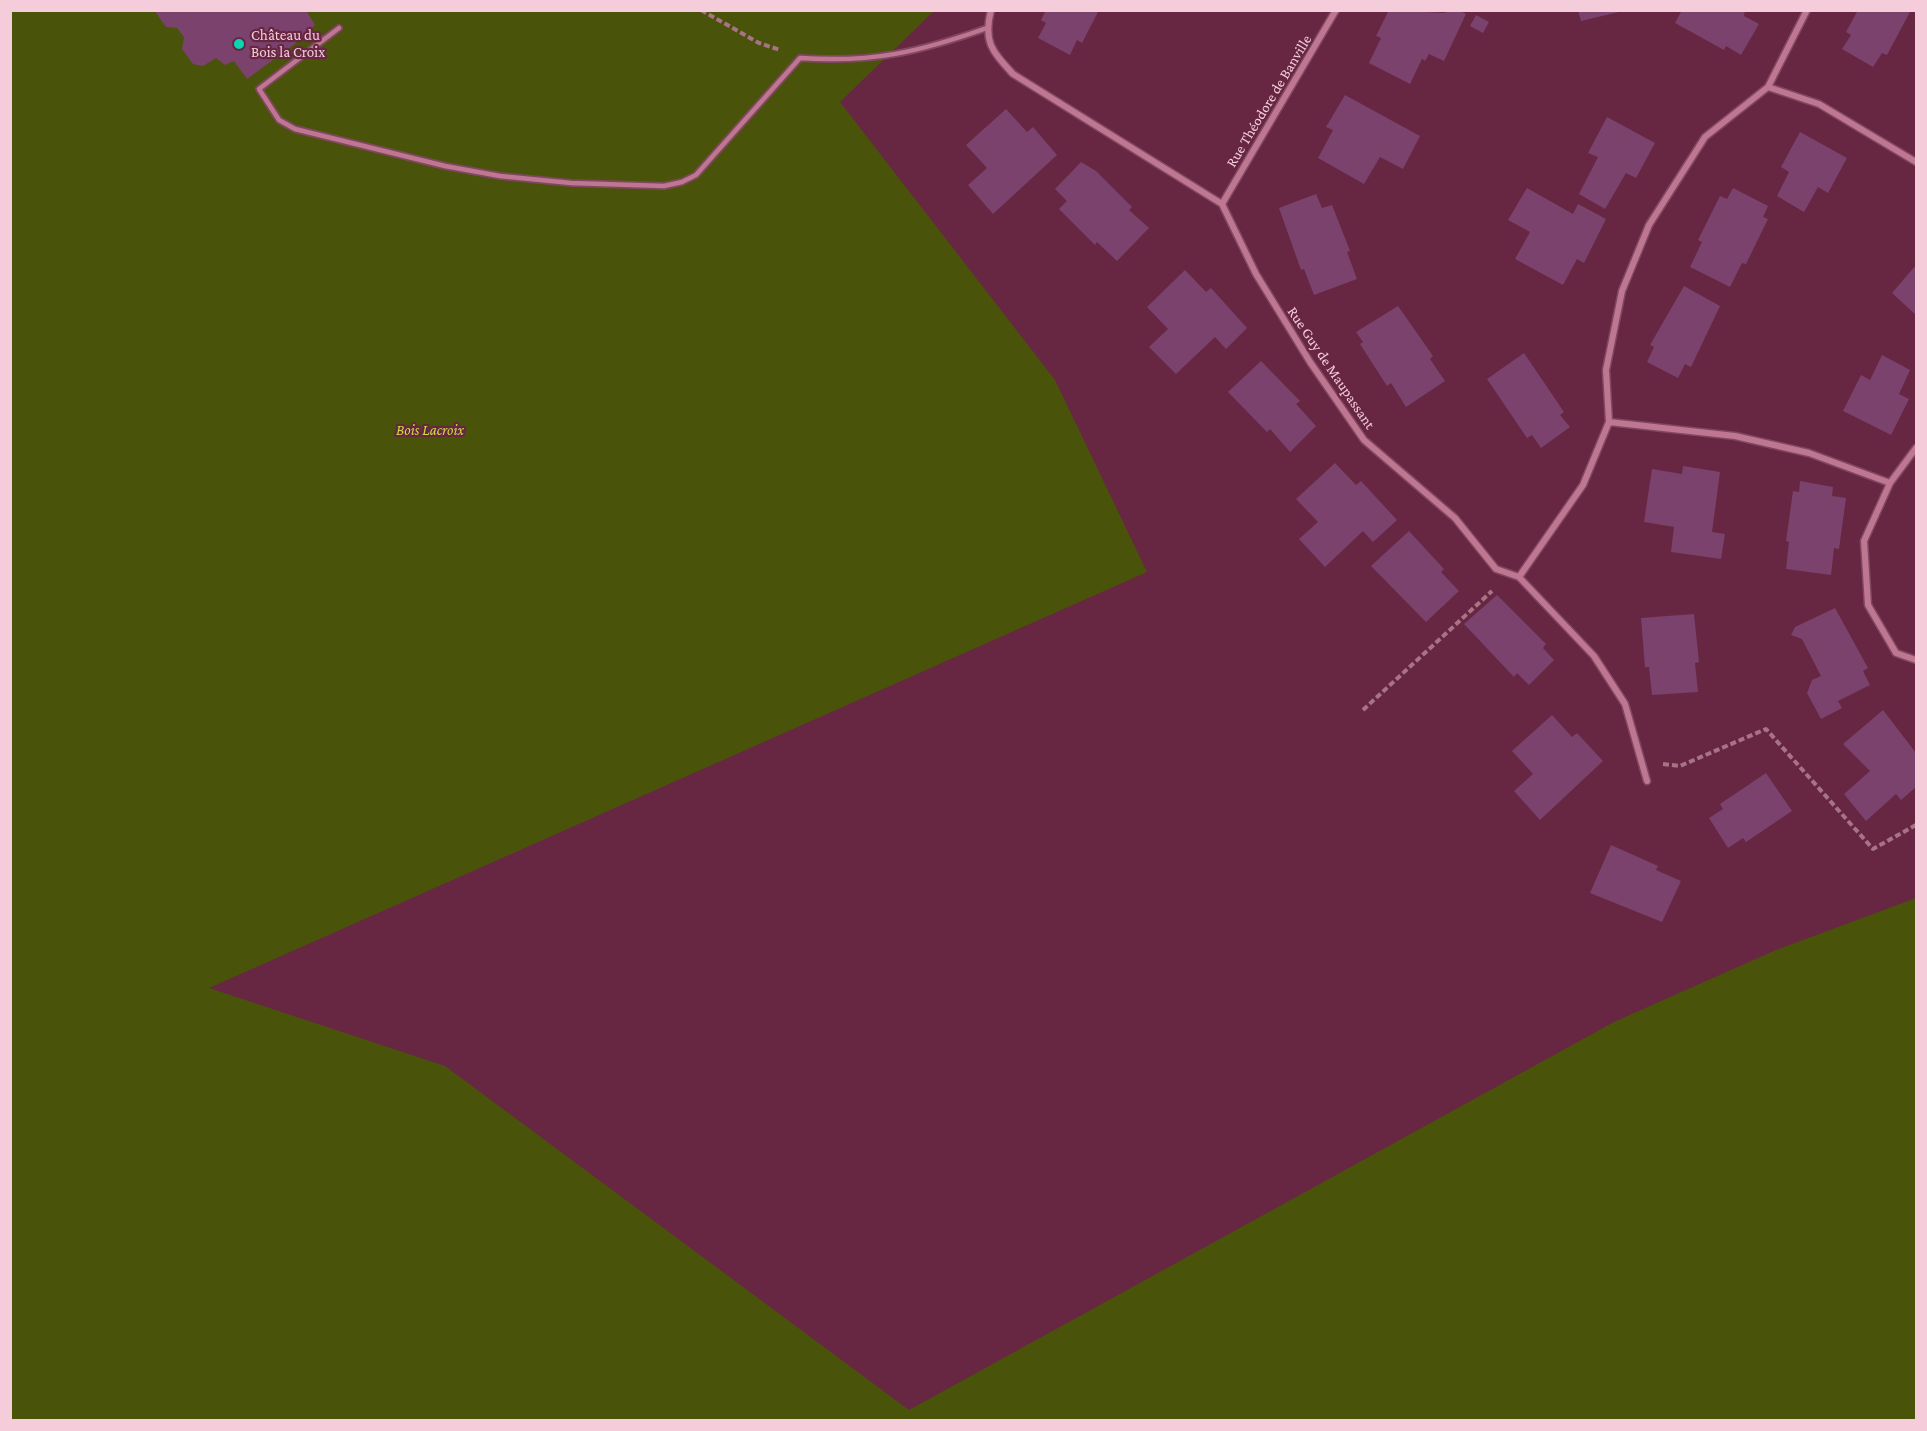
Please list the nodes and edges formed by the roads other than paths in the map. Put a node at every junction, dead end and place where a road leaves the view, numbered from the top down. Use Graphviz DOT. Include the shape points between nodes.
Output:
graph roads {
  1 [pos="992,10"];
  2 [pos="1336,10"];
  3 [pos="1807,10"];
  4 [pos="339,28"];
  5 [pos="987,28"];
  6 [pos="1768,87"];
  7 [pos="1917,162"];
  8 [pos="1222,204"];
  9 [pos="1609,422"];
  10 [pos="1917,448"];
  11 [pos="1890,483"];
  12 [pos="1519,577"];
  13 [pos="1917,660"];
  14 [pos="1647,781"];
  1 -- 5 [label="street"];
  2 -- 8 [label="street, Rue Théodore de Banville"];
  3 -- 6 [label="street"];
  4 -- 5 [label="lane" via="259,89 279,120 295,129 500,176 664,186 696,175 800,57 862,60 930,48"];
  5 -- 8 [label="street" via="988,43 1013,74"];
  6 -- 7 [label="street" via="1819,104"];
  6 -- 9 [label="street" via="1705,137 1648,225 1622,291 1606,370"];
  8 -- 12 [label="street, Rue Guy de Maupassant" via="1256,274 1364,440 1455,518 1496,568"];
  9 -- 11 [label="street" via="1735,436 1809,453"];
  9 -- 12 [label="street" via="1583,485"];
  10 -- 11 [label="street"];
  11 -- 13 [label="street" via="1864,541 1868,605 1896,653"];
  12 -- 14 [label="street, Rue Guy de Maupassant" via="1594,656 1625,704"];
}
